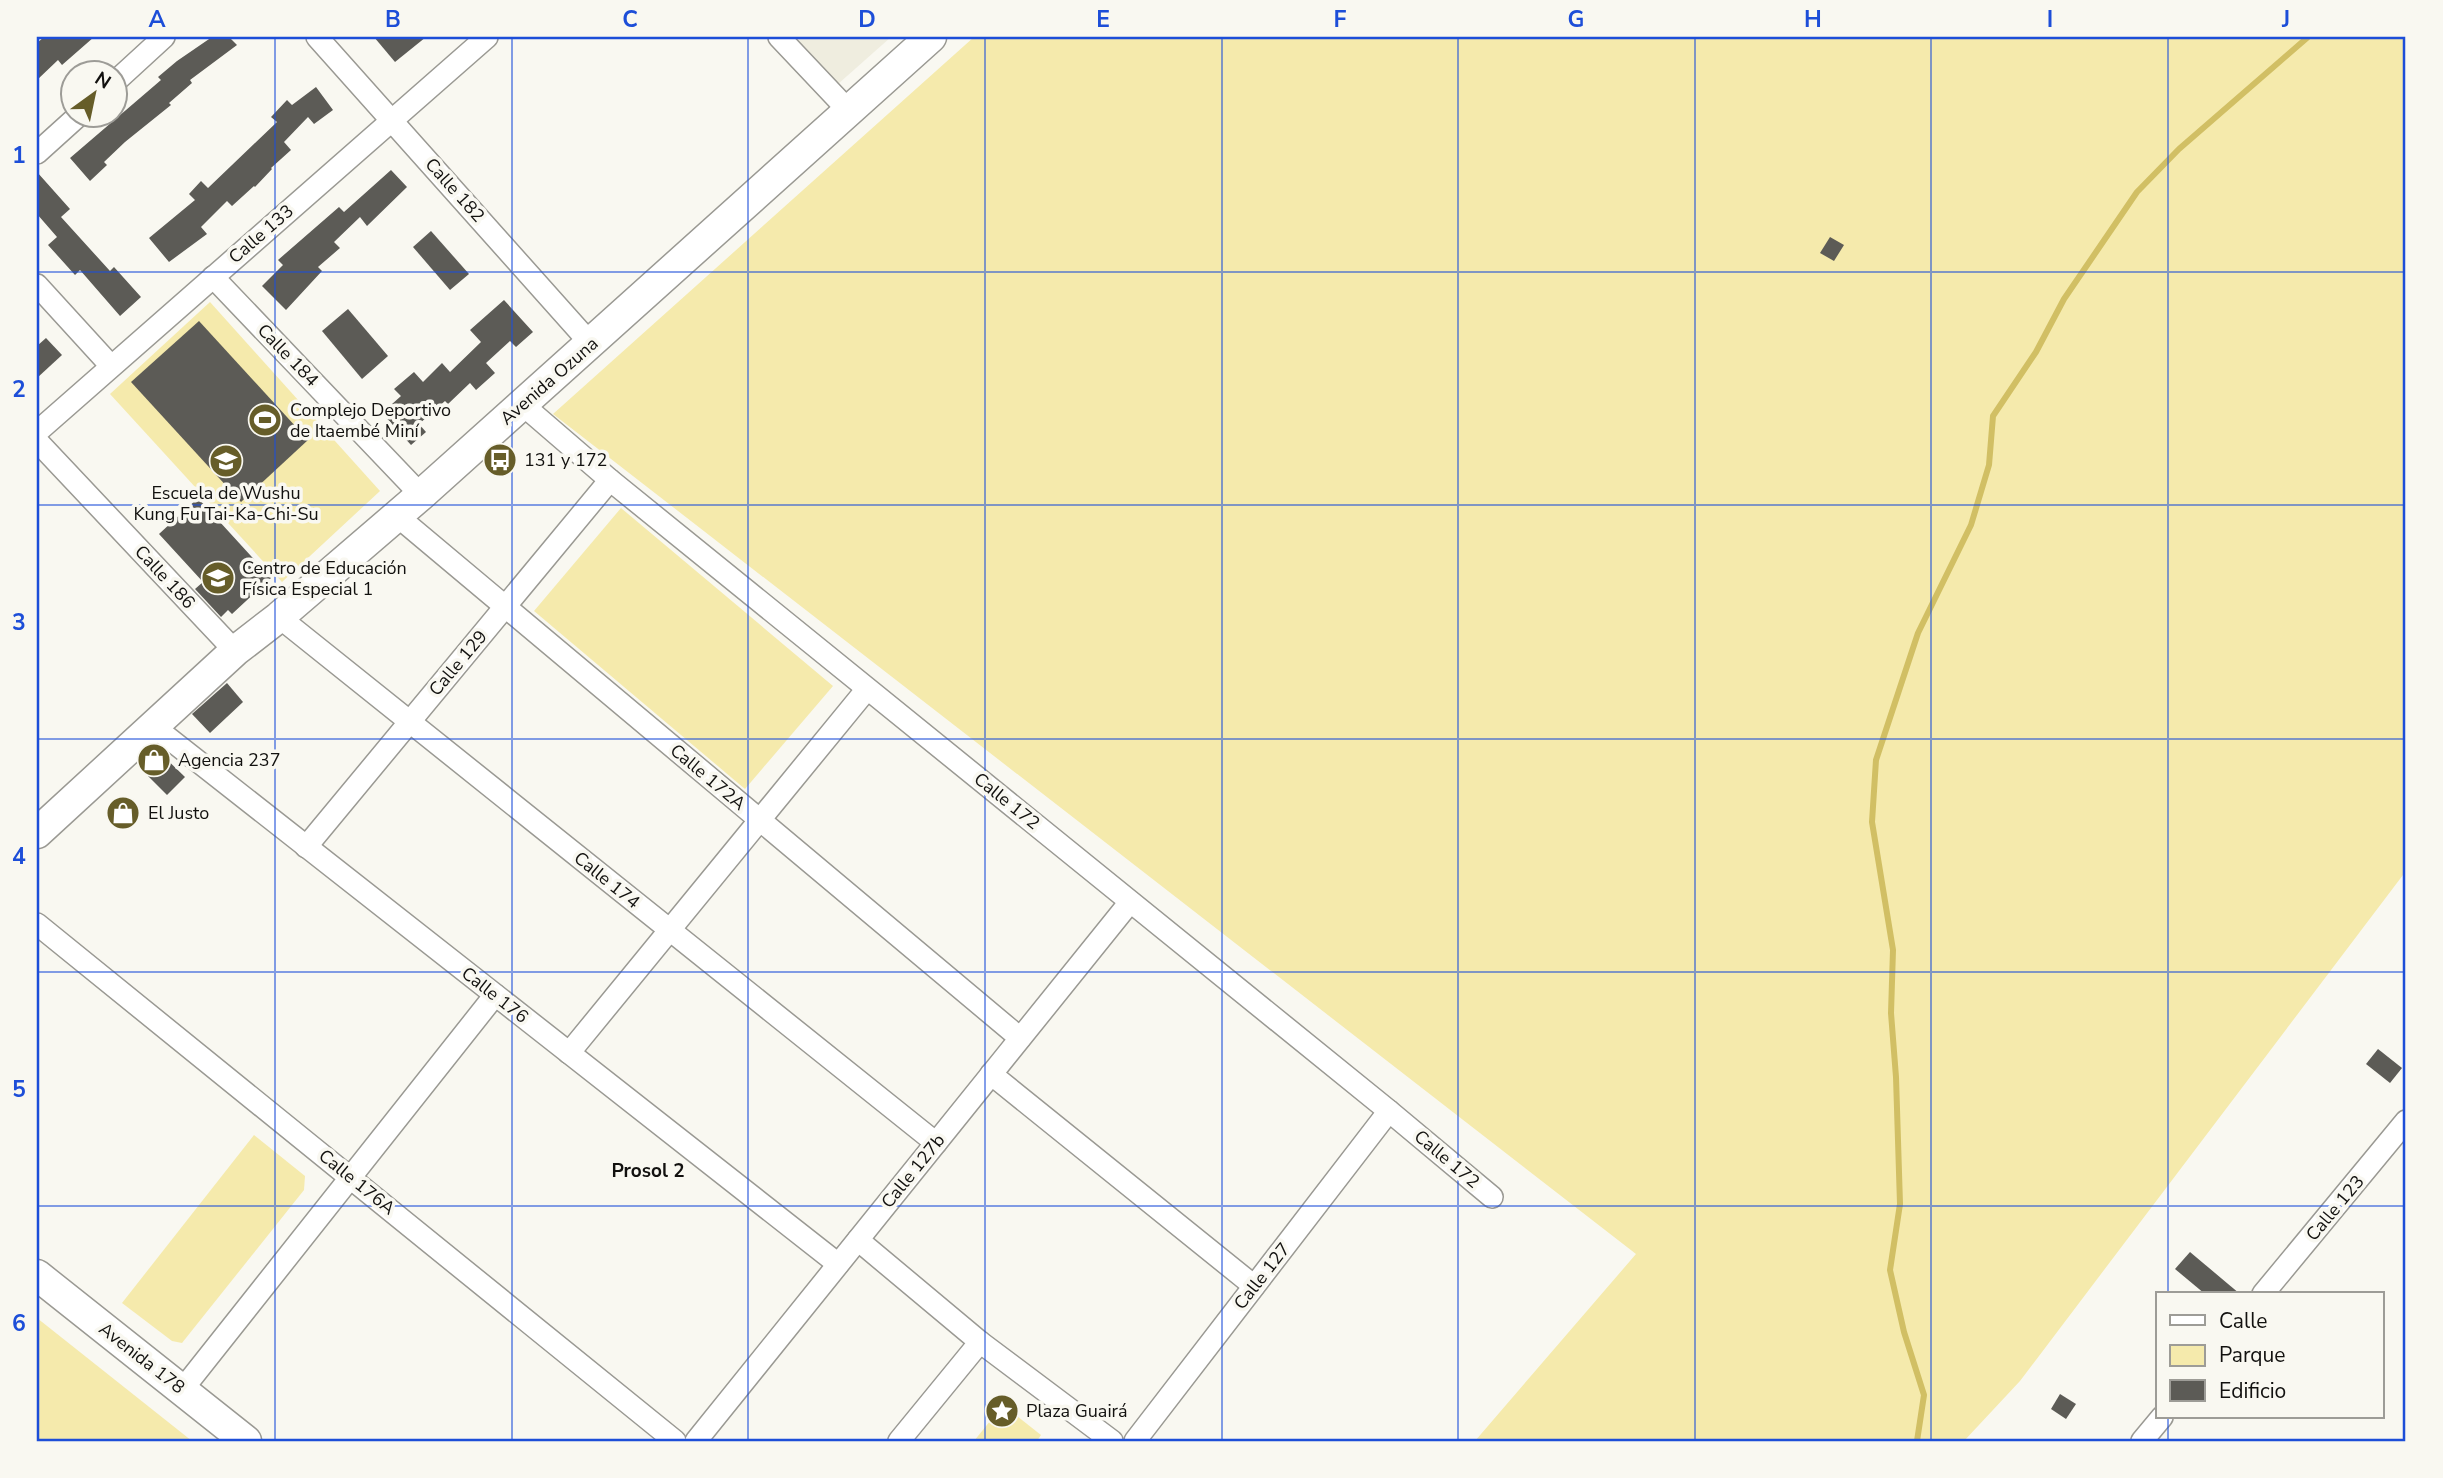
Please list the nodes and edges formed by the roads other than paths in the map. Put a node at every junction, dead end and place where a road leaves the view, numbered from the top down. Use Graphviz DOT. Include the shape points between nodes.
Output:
graph roads {
  1 [pos="164,37"];
  2 [pos="317,37"];
  3 [pos="487,37"];
  4 [pos="779,37"];
  5 [pos="931,37"];
  6 [pos="130,68"];
  7 [pos="848,110"];
  8 [pos="391,119"];
  9 [pos="62,130"];
  10 [pos="37,153"];
  11 [pos="213,276"];
  12 [pos="37,285"];
  13 [pos="591,344"];
  14 [pos="111,366"];
  15 [pos="523,405"];
  16 [pos="37,432"];
  17 [pos="37,441"];
  18 [pos="610,480"];
  19 [pos="421,495"];
  20 [pos="396,515"];
  21 [pos="505,606"];
  22 [pos="279,617"];
  23 [pos="235,651"];
  24 [pos="867,689"];
  25 [pos="409,721"];
  26 [pos="153,726"];
  27 [pos="760,820"];
  28 [pos="37,831"];
  29 [pos="306,847"];
  30 [pos="1130,902"];
  31 [pos="37,923"];
  32 [pos="670,930"];
  33 [pos="495,995"];
  34 [pos="1020,1038"];
  35 [pos="569,1053"];
  36 [pos="991,1074"];
  37 [pos="1389,1111"];
  38 [pos="2406,1121"];
  39 [pos="936,1143"];
  40 [pos="351,1177"];
  41 [pos="1492,1197"];
  42 [pos="858,1240"];
  43 [pos="838,1264"];
  44 [pos="37,1275"];
  45 [pos="1254,1286"];
  46 [pos="2265,1292"];
  47 [pos="980,1342"];
  48 [pos="182,1390"];
  49 [pos="2161,1418"];
  50 [pos="246,1441"];
  51 [pos="676,1441"];
  52 [pos="695,1441"];
  53 [pos="900,1441"];
  54 [pos="1112,1441"];
  55 [pos="1135,1441"];
  56 [pos="2142,1441"];
  1 -- 6 [label="street"];
  2 -- 8 [label="street, Calle 182"];
  3 -- 8 [label="street, Calle 133"];
  4 -- 7 [label="street"];
  5 -- 7 [label="main road, Avenida Ozuna"];
  7 -- 13 [label="main road, Avenida Ozuna"];
  8 -- 11 [label="street, Calle 133"];
  8 -- 13 [label="street, Calle 182"];
  9 -- 10 [label="street"];
  11 -- 14 [label="street, Calle 133"];
  11 -- 19 [label="street, Calle 184"];
  12 -- 14 [label="street"];
  13 -- 15 [label="main road, Avenida Ozuna"];
  14 -- 16 [label="street, Calle 133"];
  15 -- 18 [label="street, Calle 172"];
  15 -- 19 [label="main road, Avenida Ozuna"];
  17 -- 23 [label="street, Calle 186"];
  18 -- 21 [label="street, Calle 129"];
  18 -- 24 [label="street, Calle 172"];
  19 -- 20 [label="main road, Avenida Ozuna"];
  20 -- 21 [label="street, Calle 172A"];
  20 -- 22 [label="main road, Avenida Ozuna"];
  21 -- 25 [label="street, Calle 129"];
  21 -- 27 [label="street, Calle 172A"];
  22 -- 23 [label="main road, Avenida Ozuna"];
  22 -- 25 [label="street, Calle 174"];
  23 -- 26 [label="main road, Avenida Ozuna"];
  24 -- 27 [label="street"];
  24 -- 30 [label="street, Calle 172"];
  25 -- 29 [label="street, Calle 129"];
  25 -- 32 [label="street, Calle 174"];
  26 -- 28 [label="main road, Avenida Ozuna"];
  26 -- 29 [label="street, Calle 176"];
  27 -- 32 [label="street"];
  27 -- 34 [label="street, Calle 172A"];
  29 -- 33 [label="street, Calle 176"];
  30 -- 34 [label="street, Calle 127b"];
  30 -- 37 [label="street, Calle 172"];
  31 -- 40 [label="street, Calle 176A"];
  32 -- 35 [label="street"];
  32 -- 39 [label="street, Calle 174"];
  33 -- 35 [label="street, Calle 176"];
  33 -- 40 [label="street"];
  34 -- 36 [label="street, Calle 127b"];
  35 -- 43 [label="street, Calle 176"];
  36 -- 39 [label="street, Calle 127b"];
  36 -- 45 [label="street"];
  37 -- 41 [label="street, Calle 172"];
  37 -- 45 [label="street, Calle 127"];
  38 -- 46 [label="street, Calle 123"];
  39 -- 42 [label="street, Calle 127b"];
  40 -- 48 [label="street"];
  40 -- 51 [label="street, Calle 176A"];
  42 -- 43 [label="street, Calle 127b"];
  42 -- 47 [label="street"];
  43 -- 52 [label="street, Calle 127b"];
  44 -- 48 [label="main road, Avenida 178"];
  45 -- 55 [label="street, Calle 127"];
  47 -- 53 [label="street"];
  47 -- 54 [label="street"];
  48 -- 50 [label="main road, Avenida 178"];
  49 -- 56 [label="street"];
}
